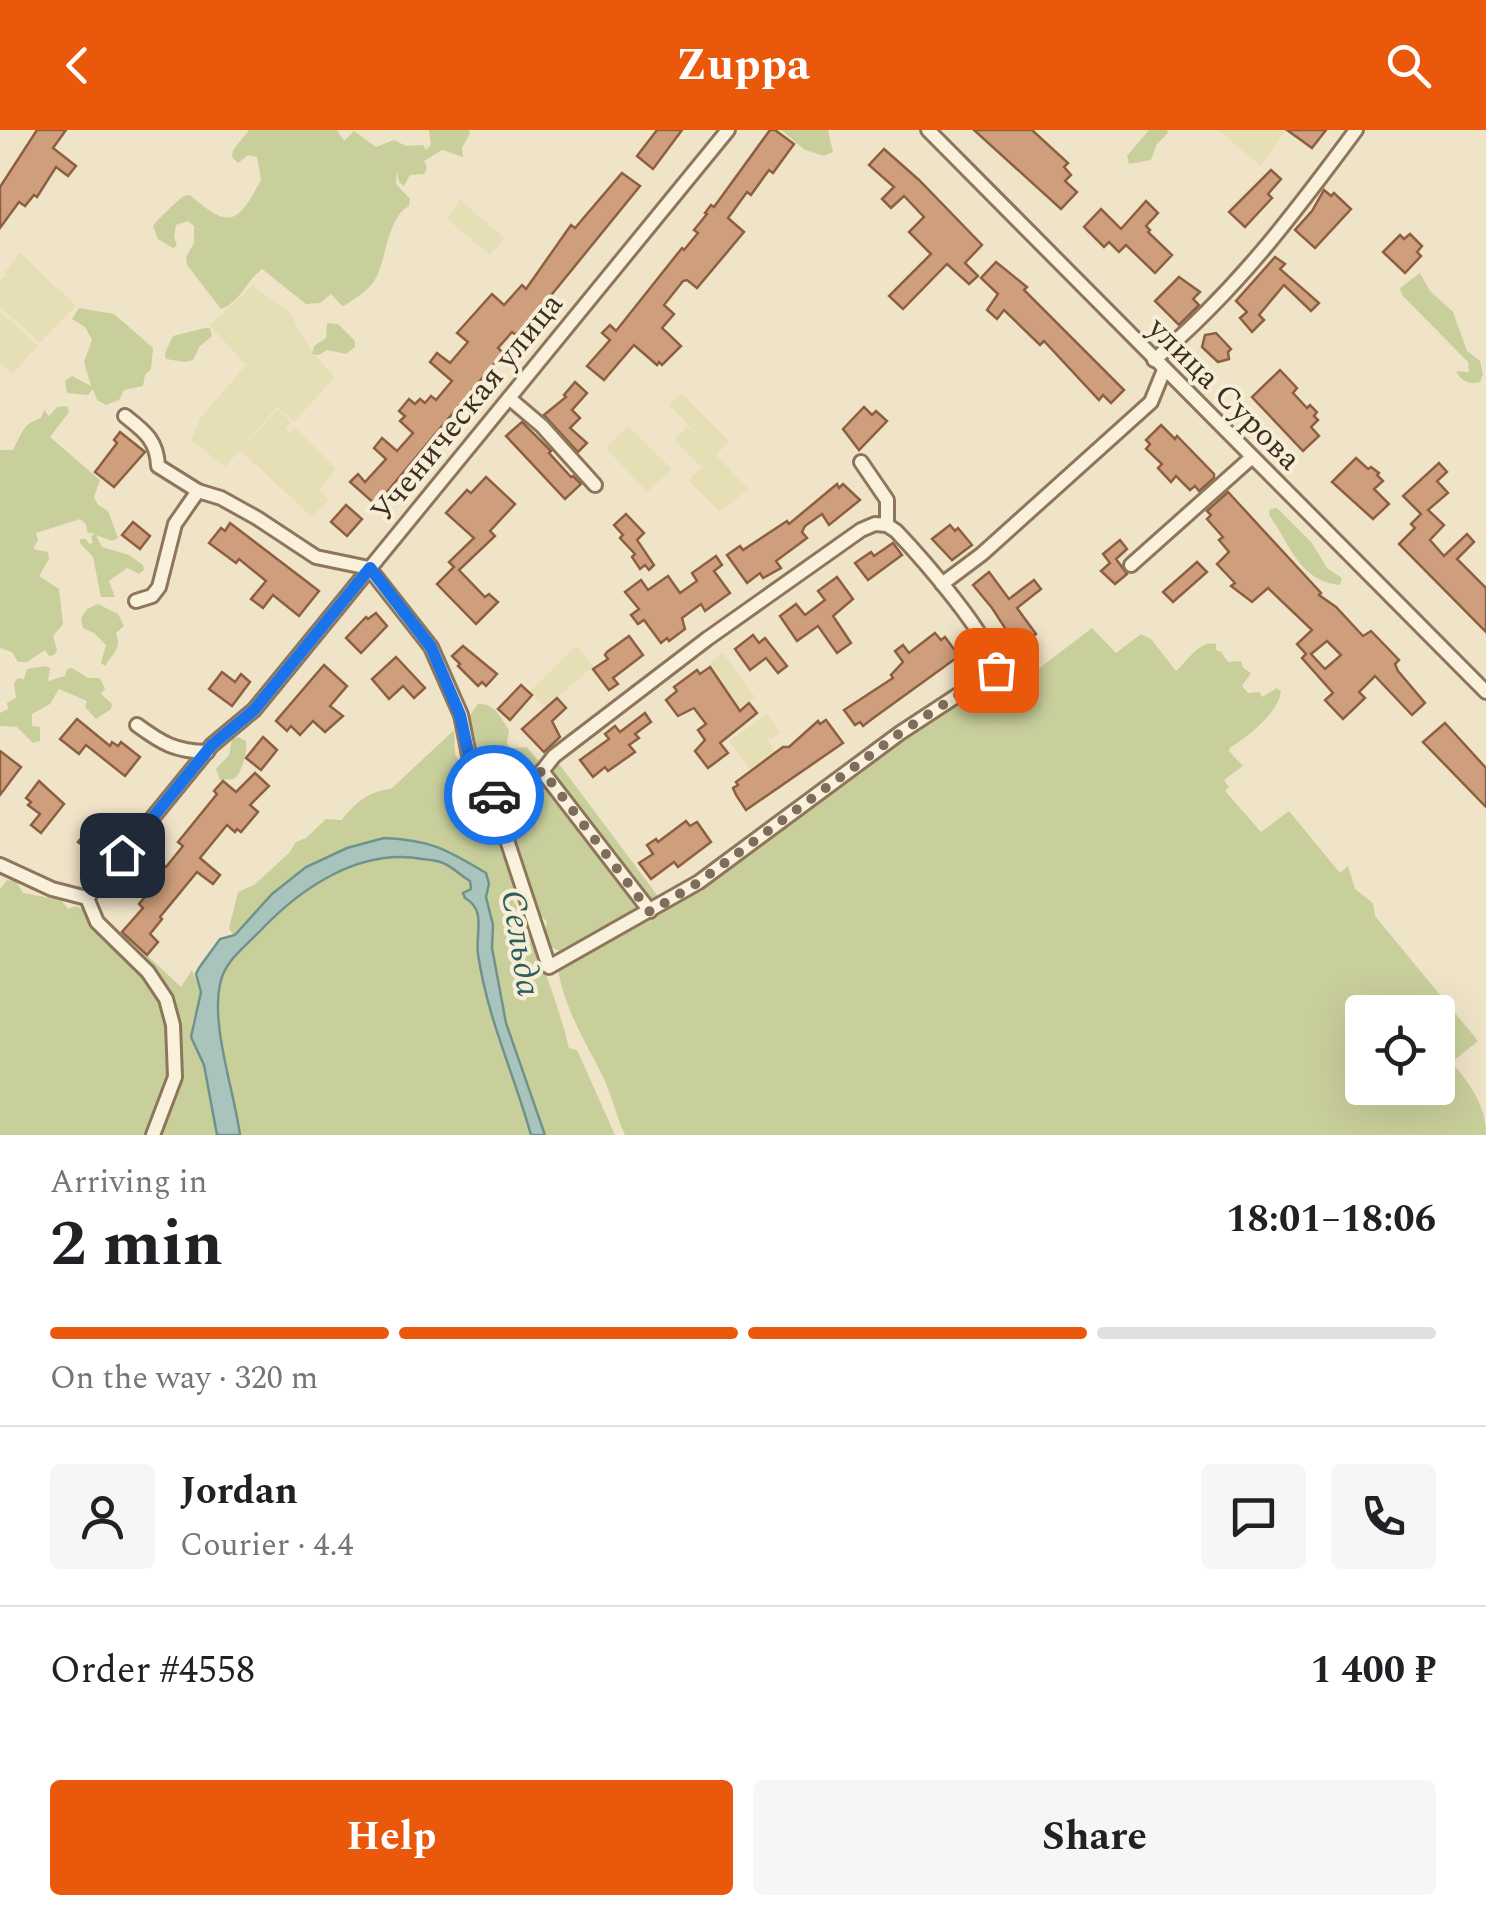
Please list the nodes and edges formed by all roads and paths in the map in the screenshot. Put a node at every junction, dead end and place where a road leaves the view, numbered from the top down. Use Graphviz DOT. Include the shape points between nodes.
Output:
graph roads {
  1 [pos="728,130"];
  2 [pos="928,130"];
  3 [pos="1356,130"];
  4 [pos="1159,365"];
  5 [pos="508,398"];
  6 [pos="125,416"];
  7 [pos="1251,458"];
  8 [pos="861,462"];
  9 [pos="596,485"];
  10 [pos="198,491"];
  11 [pos="887,525"];
  12 [pos="1131,566"];
  13 [pos="370,568"];
  14 [pos="942,584"];
  15 [pos="136,601"];
  16 [pos="1486,692"];
  17 [pos="137,725"];
  18 [pos="207,752"];
  19 [pos="542,770"];
  20 [pos="500,797"];
  21 [pos="0,866"];
  22 [pos="87,898"];
  23 [pos="650,912"];
  24 [pos="154,1135"];
  1 -- 5 [label="street, Ученическая улица"];
  2 -- 4 [label="street, улица Сурова"];
  3 -- 4 [label="street" via="1250,268"];
  4 -- 7 [label="street, улица Сурова"];
  4 -- 14 [label="street" via="1151,402"];
  5 -- 9 [label="street"];
  5 -- 13 [label="street, Ученическая улица"];
  6 -- 10 [label="street" via="150,436 158,466"];
  7 -- 12 [label="street"];
  7 -- 16 [label="street, улица Сурова"];
  8 -- 11 [label="street" via="887,500"];
  10 -- 13 [label="street" via="221,498 316,557"];
  10 -- 15 [label="street" via="175,524 160,587"];
  11 -- 14 [label="street"];
  11 -- 19 [label="street" via="861,530 707,638"];
  13 -- 18 [label="street, Ученическая улица" via="254,710"];
  13 -- 20 [label="street" via="431,647 460,715 471,765"];
  14 -- 23 [label="street" via="996,670"];
  17 -- 18 [label="street" via="181,751"];
  18 -- 22 [label="street, Ученическая улица"];
  19 -- 20 [label="street"];
  19 -- 23 [label="street"];
  20 -- 23 [label="street" via="504,831 549,967"];
  21 -- 22 [label="street"];
  22 -- 24 [label="street" via="97,922 166,999 175,1077"];
}
